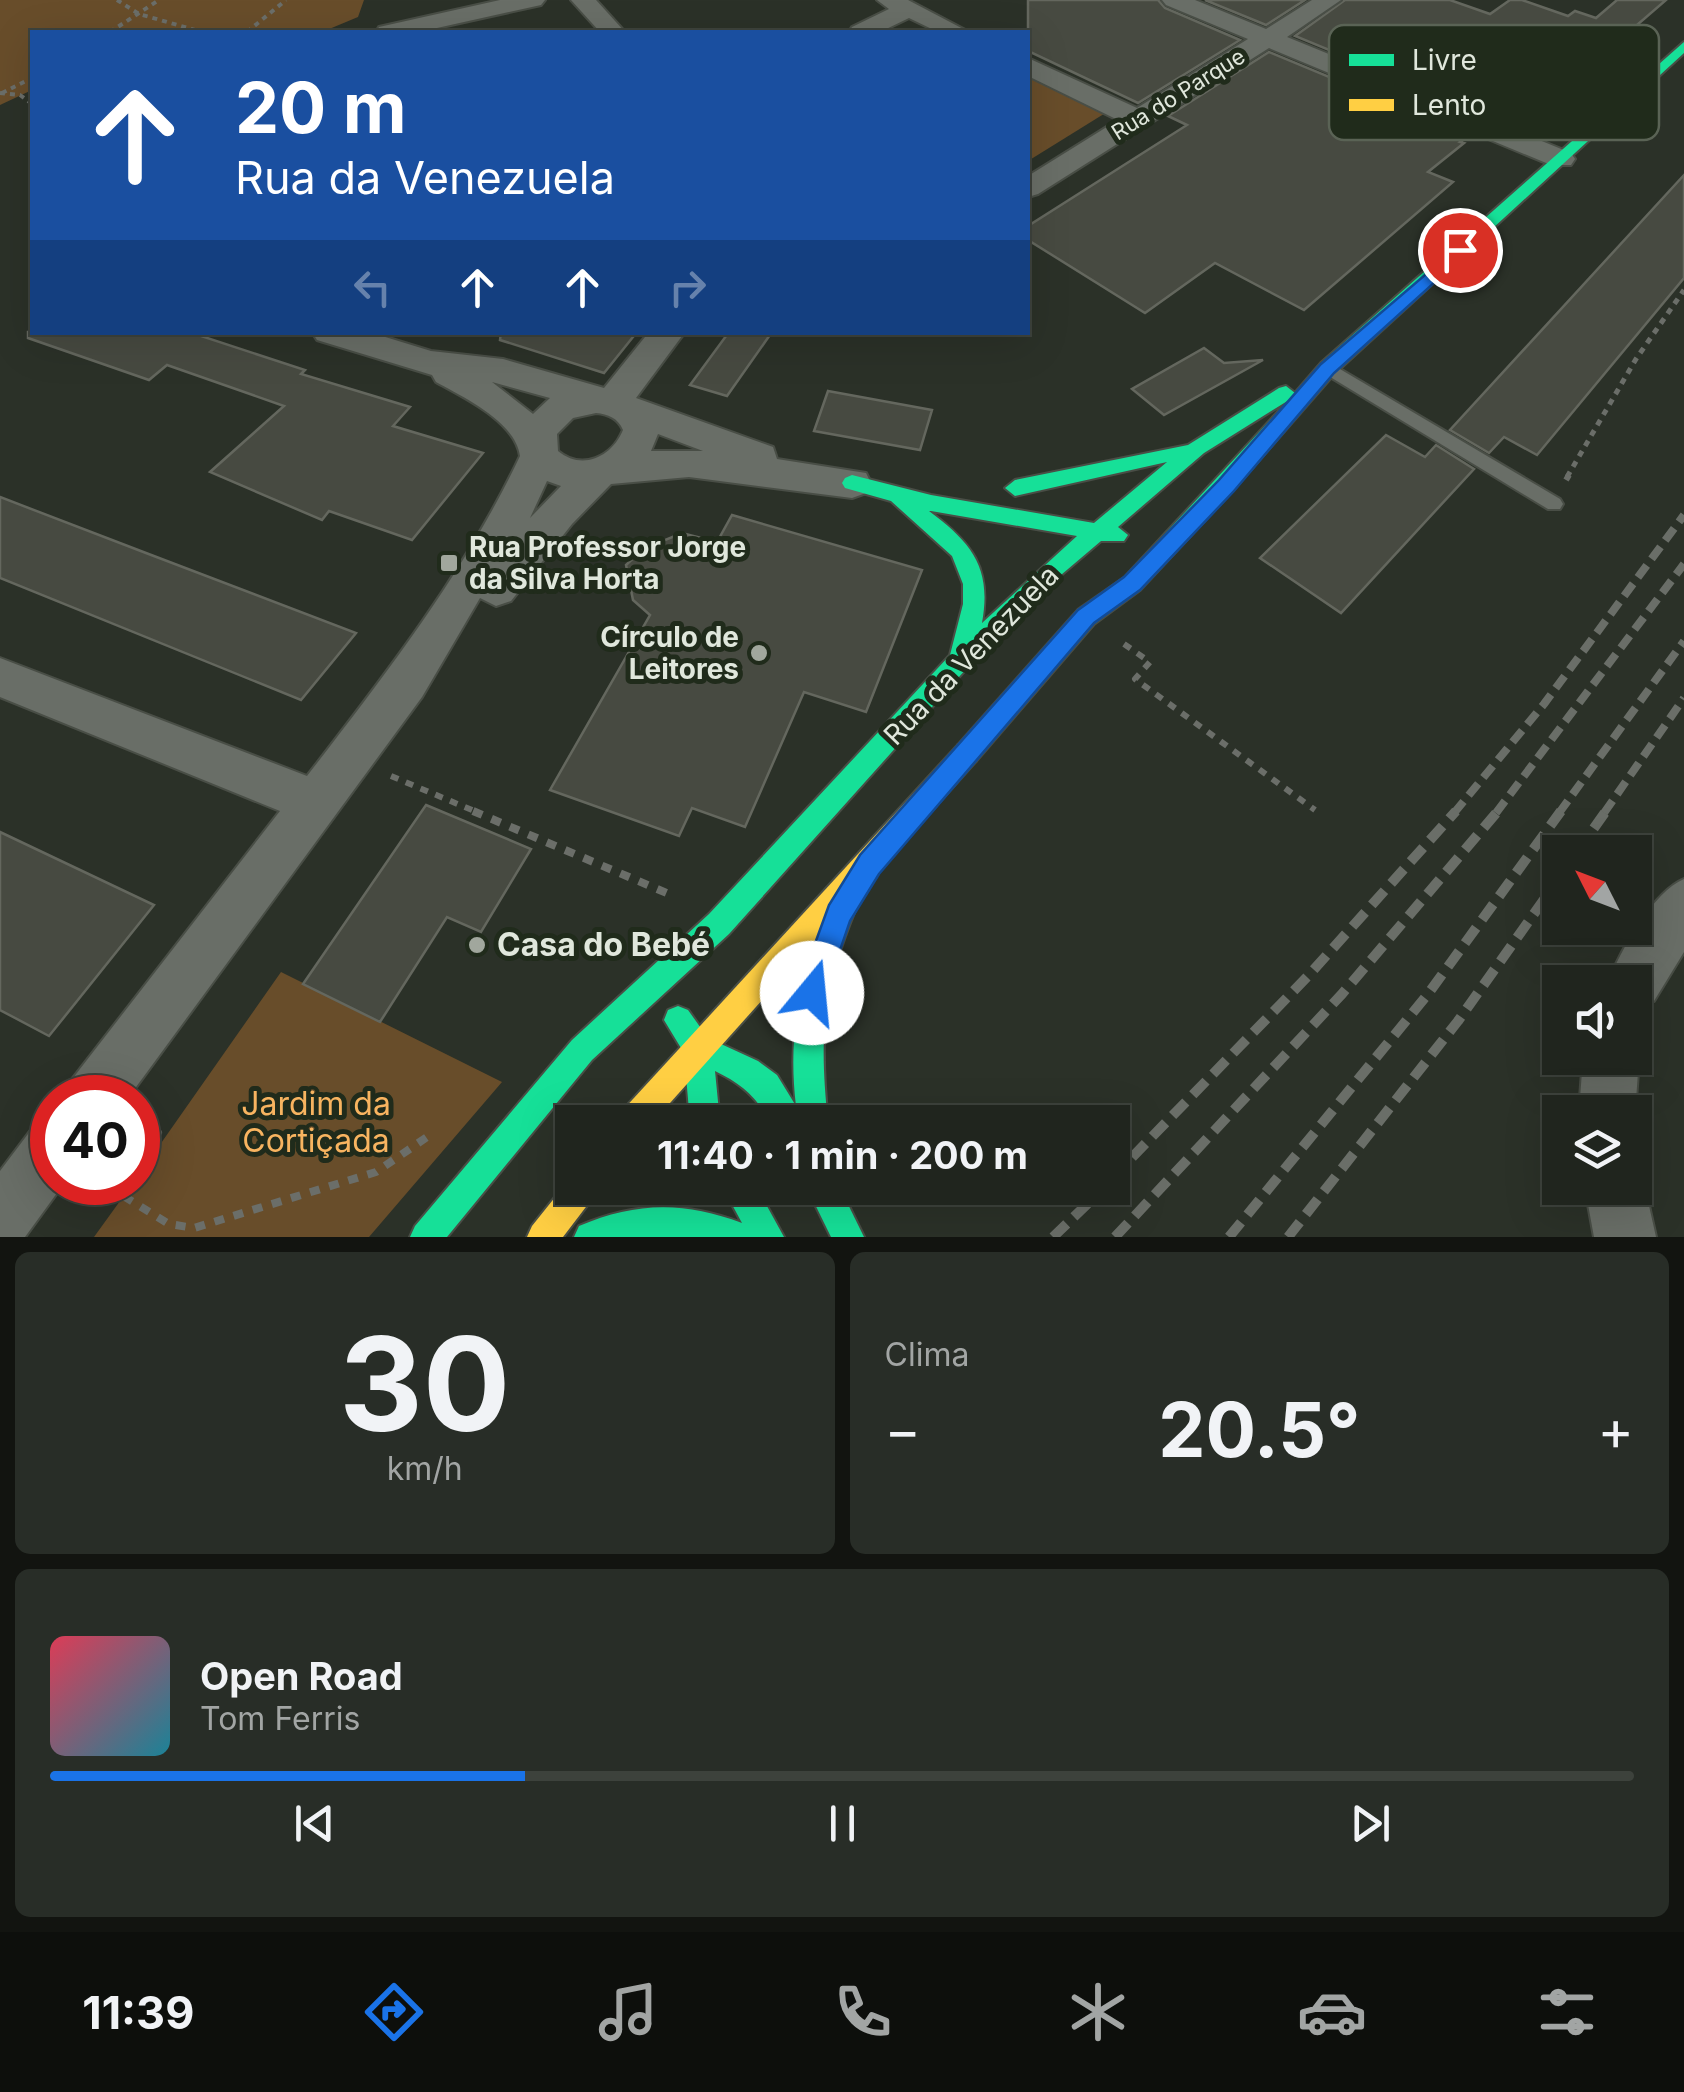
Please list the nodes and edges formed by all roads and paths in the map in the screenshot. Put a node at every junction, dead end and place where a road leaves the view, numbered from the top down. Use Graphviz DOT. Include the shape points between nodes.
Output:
graph roads {
  1 [pos="117,0"];
  2 [pos="159,0"];
  3 [pos="286,0"];
  4 [pos="534,0"];
  5 [pos="583,0"];
  6 [pos="1174,0"];
  7 [pos="1328,0"];
  8 [pos="899,5"];
  9 [pos="139,14"];
  10 [pos="113,30"];
  11 [pos="195,30"];
  12 [pos="249,30"];
  13 [pos="397,30"];
  14 [pos="611,30"];
  15 [pos="864,30"];
  16 [pos="953,30"];
  17 [pos="1268,38"];
  18 [pos="1684,46"];
  19 [pos="1329,63"];
  20 [pos="1030,67"];
  21 [pos="1659,69"];
  22 [pos="30,79"];
  23 [pos="1,93"];
  24 [pos="30,103"];
  25 [pos="1138,119"];
  26 [pos="1517,140"];
  27 [pos="1581,140"];
  28 [pos="1561,158"];
  29 [pos="1030,187"];
  30 [pos="1684,290"];
  31 [pos="340,335"];
  32 [pos="666,335"];
  33 [pos="430,363"];
  34 [pos="1328,368"];
  35 [pos="612,403"];
  36 [pos="1197,448"];
  37 [pos="537,450"];
  38 [pos="607,470"];
  39 [pos="802,474"];
  40 [pos="852,483"];
  41 [pos="964,484"];
  42 [pos="900,500"];
  43 [pos="1554,504"];
  44 [pos="1193,520"];
  45 [pos="1093,535"];
  46 [pos="1086,617"];
  47 [pos="959,662"];
  48 [pos="0,677"];
  49 [pos="406,683"];
  50 [pos="380,772"];
  51 [pos="316,802"];
  52 [pos="1315,810"];
  53 [pos="869,864"];
  54 [pos="666,892"];
  55 [pos="1684,904"];
  56 [pos="1646,965"];
  57 [pos="652,985"];
  58 [pos="698,1048"];
  59 [pos="110,1075"];
  60 [pos="648,1105"];
  61 [pos="704,1105"];
  62 [pos="776,1105"];
  63 [pos="811,1105"];
  64 [pos="445,1125"];
  65 [pos="30,1180"];
  66 [pos="138,1205"];
  67 [pos="568,1205"];
  68 [pos="750,1205"];
  69 [pos="832,1205"];
  70 [pos="1618,1205"];
  71 [pos="0,1220"];
  72 [pos="426,1237"];
  73 [pos="543,1237"];
  74 [pos="590,1237"];
  75 [pos="736,1237"];
  76 [pos="768,1237"];
  77 [pos="848,1237"];
  78 [pos="1624,1237"];
  1 -- 9 [label="path"];
  2 -- 9 [label="path"];
  3 -- 12 [label="path"];
  4 -- 13 [label="street"];
  5 -- 14 [label="street"];
  6 -- 17 [label="street"];
  7 -- 17 [label="street, Rua do Parque"];
  8 -- 15 [label="street"];
  8 -- 16 [label="street"];
  9 -- 10 [label="path"];
  9 -- 11 [label="path"];
  17 -- 19 [label="street"];
  17 -- 25 [label="street, Rua do Parque"];
  18 -- 21 [label="street, Rua da Venezuela"];
  20 -- 25 [label="street"];
  22 -- 23 [label="path"];
  23 -- 24 [label="path"];
  25 -- 29 [label="street, Rua do Parque"];
  26 -- 28 [label="street"];
  27 -- 28 [label="street, Rua da Venezuela"];
  28 -- 34 [label="street, Rua da Venezuela"];
  30 -- 43 [label="path"];
  31 -- 33 [label="street"];
  32 -- 35 [label="street"];
  33 -- 35 [label="street" via="503,372"];
  33 -- 37 [label="street" via="522,420"];
  34 -- 36 [label="street, Rua da Venezuela"];
  34 -- 43 [label="lane"];
  34 -- 44 [label="street, Rua da Venezuela"];
  35 -- 37 [label="street" via="578,402 548,418 538,430"];
  35 -- 38 [label="street" via="641,430 638,443"];
  35 -- 39 [label="street"];
  36 -- 45 [label="street, Rua da Venezuela"];
  36 -- 45 [label="street" via="1006,487 1064,506"];
  37 -- 38 [label="street" via="562,473"];
  37 -- 49 [label="street" via="504,531"];
  38 -- 39 [label="street" via="689,463"];
  38 -- 49 [label="street" via="558,513"];
  39 -- 40 [label="street"];
  40 -- 41 [label="street"];
  40 -- 42 [label="street"];
  42 -- 45 [label="street"];
  42 -- 47 [label="street" via="956,542 976,576 979,600"];
  44 -- 45 [label="street" via="1158,531"];
  44 -- 46 [label="street, Rua da Venezuela" via="1132,584"];
  45 -- 46 [label="street"];
  45 -- 47 [label="street, Rua da Venezuela"];
  46 -- 52 [label="path" via="1150,662 1134,679"];
  46 -- 53 [label="street, Rua da Venezuela"];
  47 -- 57 [label="street, Rua da Venezuela" via="720,924"];
  48 -- 51 [label="street"];
  49 -- 51 [label="street"];
  50 -- 54 [label="path"];
  51 -- 59 [label="street"];
  53 -- 58 [label="street, Rua da Venezuela"];
  53 -- 63 [label="street" via="838,914 804,1022"];
  55 -- 56 [label="street"];
  57 -- 58 [label="street"];
  57 -- 72 [label="street, Rua da Venezuela" via="582,1050"];
  58 -- 60 [label="street, Rua da Venezuela"];
  58 -- 61 [label="street"];
  58 -- 62 [label="street" via="757,1078"];
  64 -- 66 [label="path" via="376,1172 194,1228 169,1224"];
  65 -- 71 [label="street"];
  67 -- 73 [label="street"];
  68 -- 76 [label="street"];
  69 -- 77 [label="street"];
  70 -- 78 [label="street"];
  74 -- 75 [label="street" via="609,1226 686,1219"];
}
